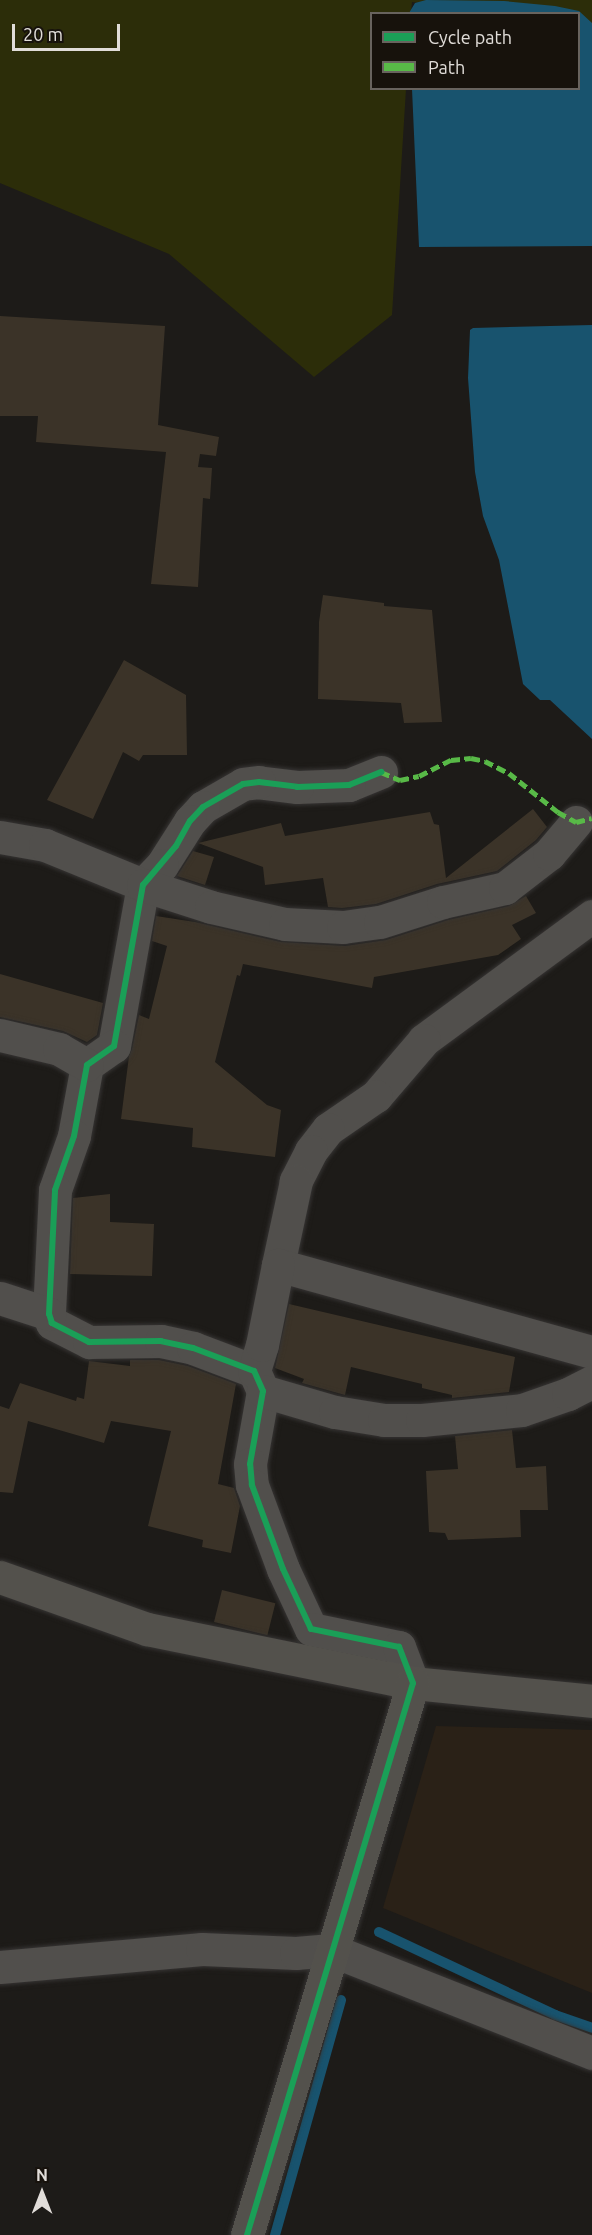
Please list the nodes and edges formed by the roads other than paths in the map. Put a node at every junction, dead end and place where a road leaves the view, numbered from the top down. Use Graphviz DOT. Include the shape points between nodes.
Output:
graph roads {
  1 [pos="381,772"];
  2 [pos="576,822"];
  3 [pos="0,837"];
  4 [pos="143,885"];
  5 [pos="592,916"];
  6 [pos="0,1035"];
  7 [pos="87,1065"];
  8 [pos="278,1265"];
  9 [pos="0,1298"];
  10 [pos="49,1314"];
  11 [pos="592,1352"];
  12 [pos="258,1381"];
  13 [pos="592,1382"];
  14 [pos="0,1577"];
  15 [pos="413,1683"];
  16 [pos="592,1701"];
  17 [pos="331,1950"];
  18 [pos="0,1967"];
  19 [pos="592,2052"];
  20 [pos="247,2235"];
  1 -- 4 [label="street" via="349,785 243,784 203,807"];
  2 -- 4 [label="street" via="549,854 505,888 380,922 343,927 285,924"];
  3 -- 4 [label="street" via="45,845"];
  4 -- 7 [label="street" via="114,1046"];
  5 -- 8 [label="street" via="424,1040 376,1096 328,1129 296,1181"];
  6 -- 7 [label="street" via="58,1048"];
  7 -- 10 [label="street" via="74,1137 55,1190"];
  8 -- 11 [label="street"];
  8 -- 12 [label="street"];
  9 -- 10 [label="street"];
  10 -- 12 [label="street" via="52,1323 89,1342 161,1341 193,1348"];
  12 -- 13 [label="street" via="335,1412 384,1420 522,1410"];
  12 -- 15 [label="street" via="250,1464 252,1485 282,1569 311,1629 399,1647"];
  14 -- 15 [label="street" via="147,1629"];
  15 -- 16 [label="street"];
  15 -- 17 [label="street"];
  17 -- 18 [label="street" via="296,1953 202,1949"];
  17 -- 19 [label="street"];
  17 -- 20 [label="street"];
}
